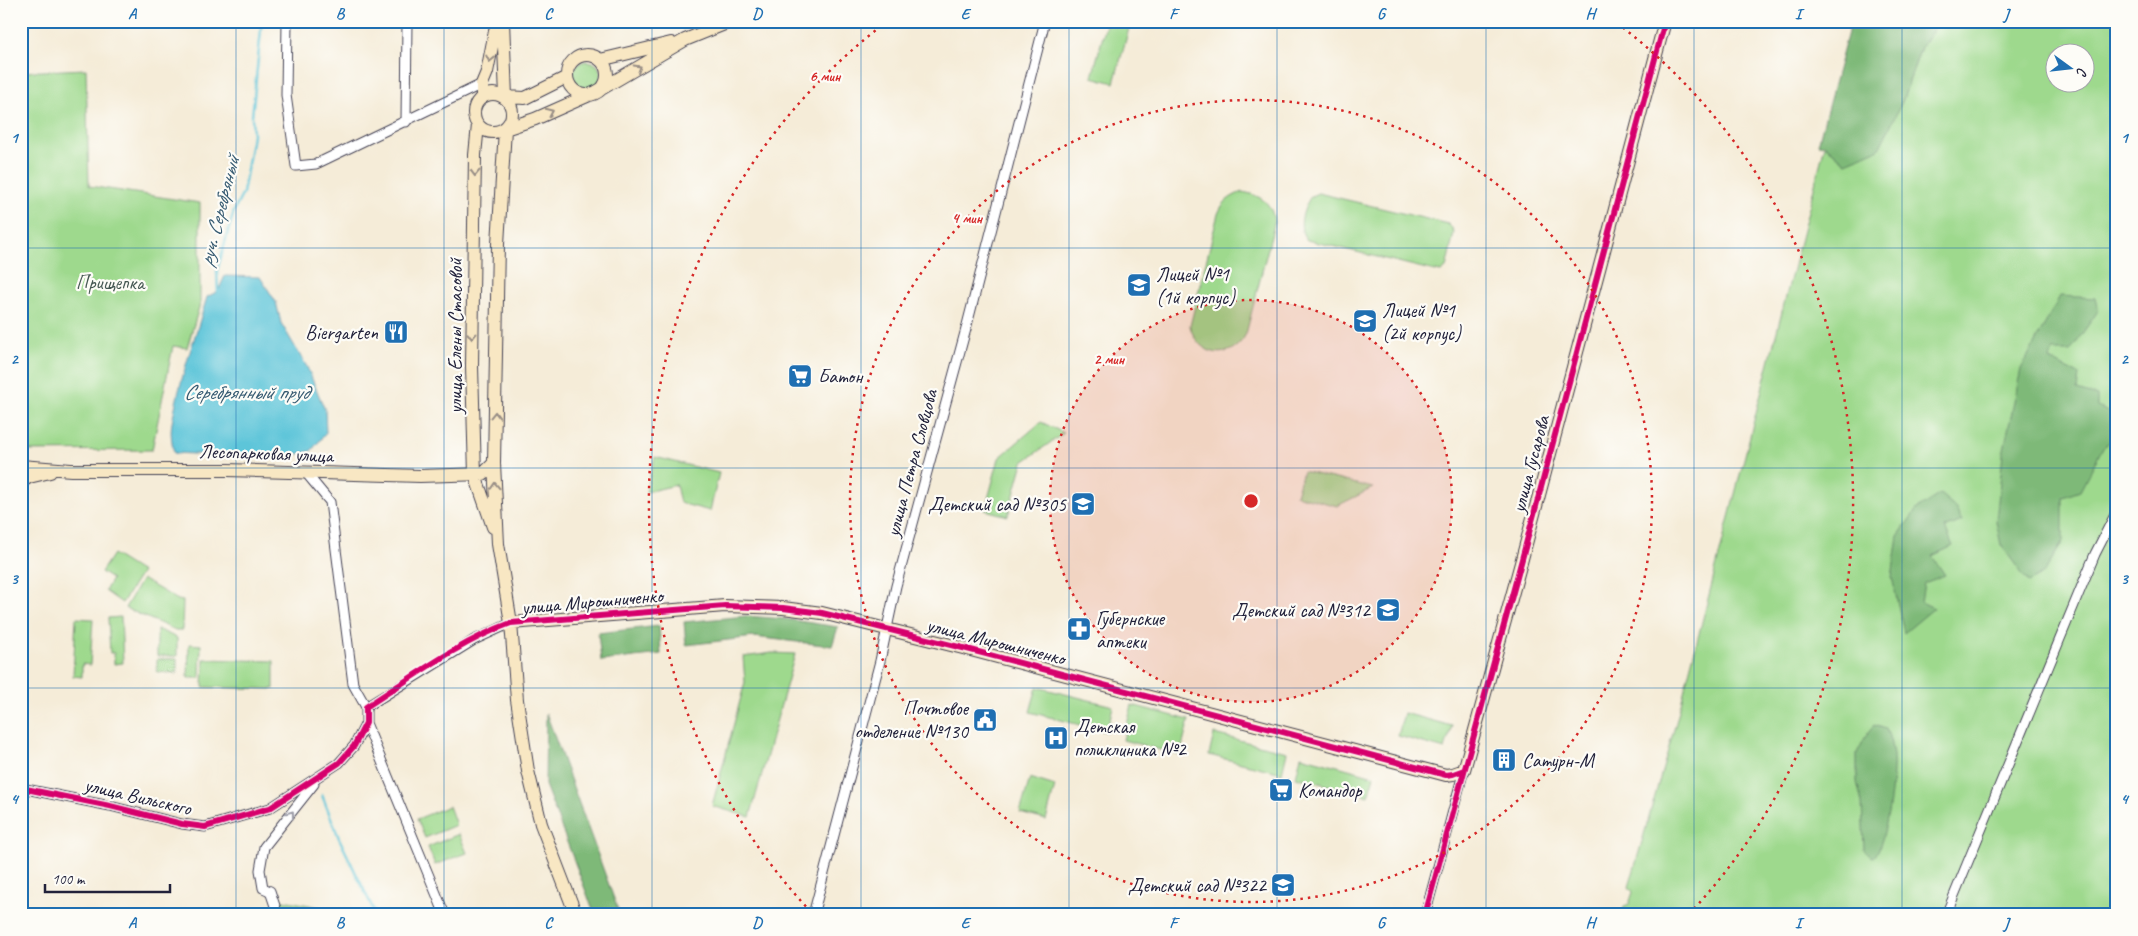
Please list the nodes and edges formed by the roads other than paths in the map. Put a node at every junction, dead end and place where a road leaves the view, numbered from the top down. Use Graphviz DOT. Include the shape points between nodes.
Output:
graph roads {
  1 [pos="287,21"];
  2 [pos="407,21"];
  3 [pos="497,21"];
  4 [pos="504,21"];
  5 [pos="732,21"];
  6 [pos="1045,21"];
  7 [pos="1664,21"];
  8 [pos="686,40"];
  9 [pos="600,60"];
  10 [pos="567,77"];
  11 [pos="482,90"];
  12 [pos="596,92"];
  13 [pos="506,97"];
  14 [pos="406,122"];
  15 [pos="478,125"];
  16 [pos="505,129"];
  17 [pos="494,463"];
  18 [pos="21,466"];
  19 [pos="57,470"];
  20 [pos="306,473"];
  21 [pos="475,475"];
  22 [pos="21,482"];
  23 [pos="2117,511"];
  24 [pos="498,544"];
  25 [pos="511,623"];
  26 [pos="886,629"];
  27 [pos="366,707"];
  28 [pos="366,722"];
  29 [pos="1464,770"];
  30 [pos="317,779"];
  31 [pos="21,788"];
  32 [pos="278,915"];
  33 [pos="445,915"];
  34 [pos="576,915"];
  35 [pos="813,915"];
  36 [pos="1425,915"];
  37 [pos="1946,915"];
  1 -- 14 [label="street" via="286,95 296,166 316,164"];
  2 -- 14 [label="street"];
  3 -- 11 [label="street, one-way"];
  4 -- 13 [label="street"];
  5 -- 8 [label="street"];
  6 -- 26 [label="street, улица Петра Словцова"];
  7 -- 29 [label="street, улица Гусарова"];
  8 -- 9 [label="street"];
  12 -- 8 [label="street, one-way"];
  9 -- 10 [label="street" via="591,55 578,57 568,66"];
  9 -- 12 [label="street" via="606,67 607,79"];
  10 -- 12 [label="street" via="569,86 578,94"];
  10 -- 13 [label="street" via="525,98"];
  11 -- 13 [label="street"];
  11 -- 14 [label="street"];
  11 -- 15 [label="street" via="475,107"];
  16 -- 12 [label="street, one-way"];
  13 -- 16 [label="street" via="513,113"];
  15 -- 16 [label="street" via="494,132"];
  15 -- 21 [label="street, улица Елены Стасовой, one-way" via="472,366"];
  17 -- 16 [label="street, улица Елены Стасовой, one-way" via="498,244"];
  17 -- 21 [label="street" via="483,474"];
  24 -- 17 [label="street, улица Елены Стасовой, one-way"];
  18 -- 19 [label="street"];
  19 -- 20 [label="street, Лесопарковая улица"];
  19 -- 22 [label="street"];
  20 -- 21 [label="street, Лесопарковая улица"];
  20 -- 27 [label="street" via="330,502 353,684"];
  21 -- 24 [label="street, улица Елены Стасовой"];
  23 -- 37 [label="street" via="2095,554"];
  24 -- 25 [label="street, улица Елены Стасовой"];
  25 -- 26 [label="street, улица Мирошниченко" via="725,606 783,608"];
  25 -- 27 [label="street" via="474,640"];
  25 -- 34 [label="street, улица Елены Стасовой" via="517,700 528,771 541,824"];
  26 -- 29 [label="street, улица Мирошниченко" via="1446,775"];
  26 -- 35 [label="street, улица Петра Словцова"];
  27 -- 28 [label="street"];
  28 -- 30 [label="street" via="354,746 339,763"];
  28 -- 33 [label="street"];
  29 -- 36 [label="street, улица Гусарова"];
  30 -- 31 [label="street, улица Вильского" via="270,808 205,827"];
  32 -- 30 [label="street, one-way" via="270,891 263,888 260,870 264,848"];
}
